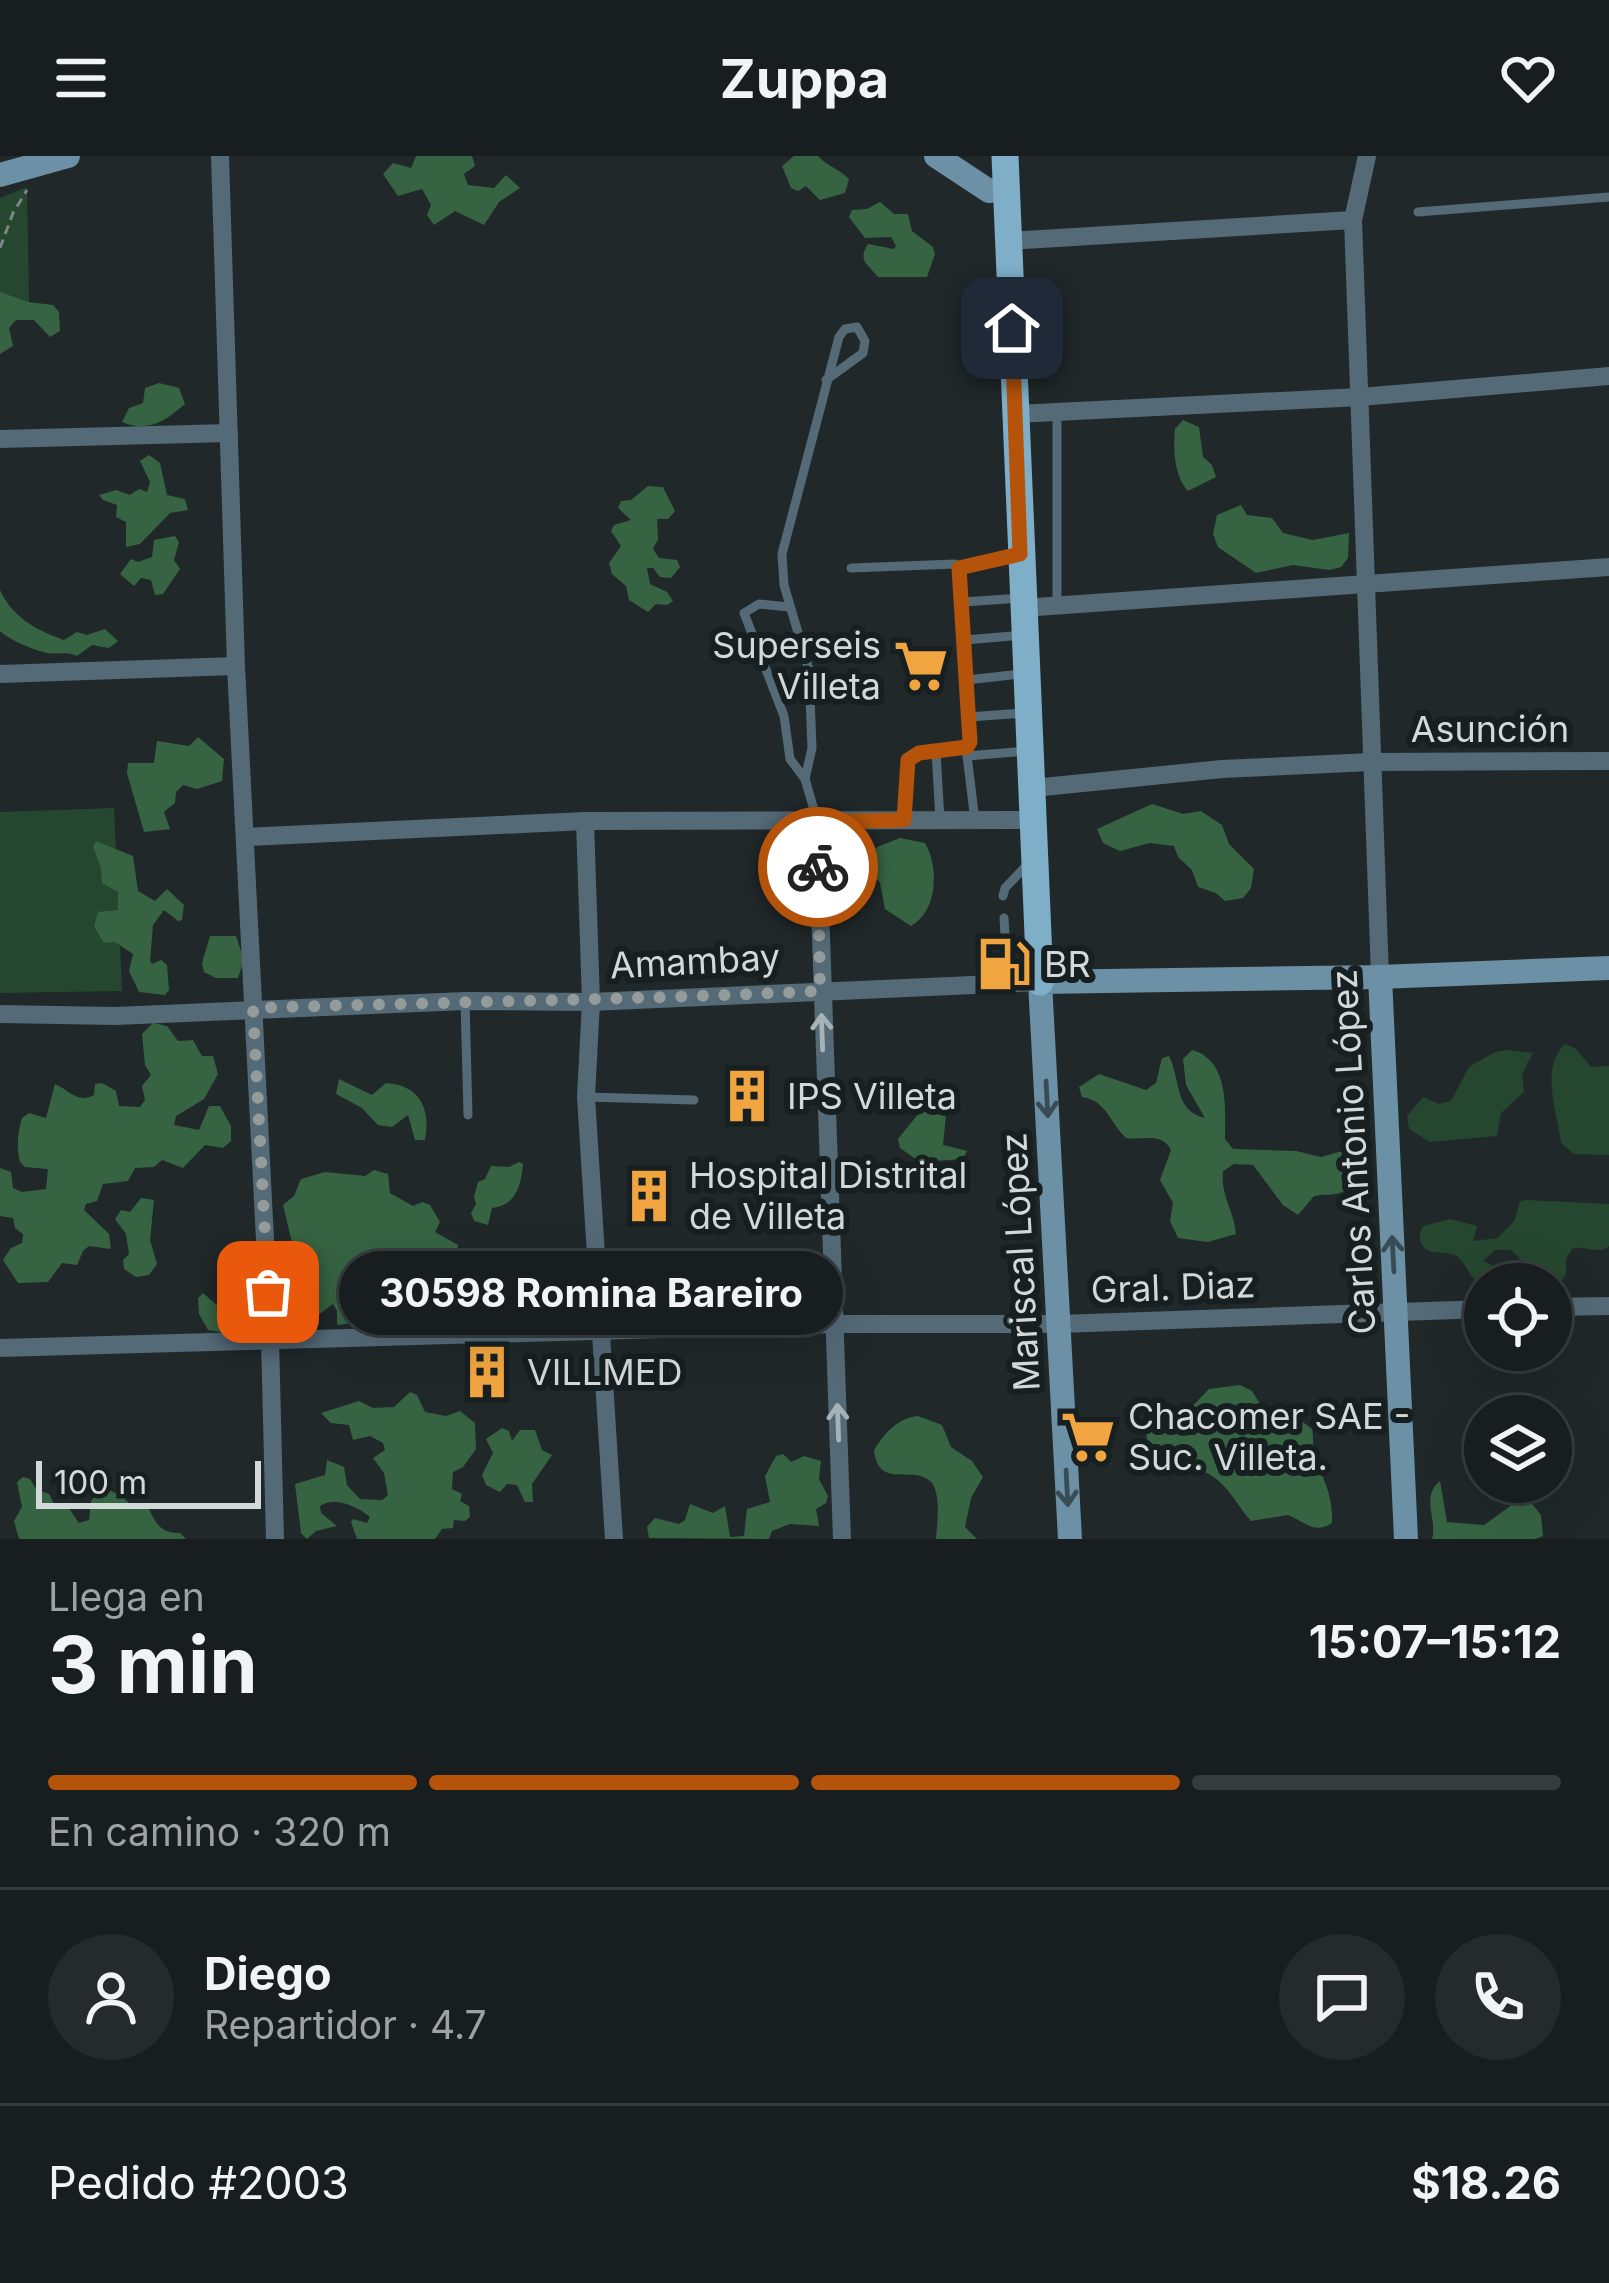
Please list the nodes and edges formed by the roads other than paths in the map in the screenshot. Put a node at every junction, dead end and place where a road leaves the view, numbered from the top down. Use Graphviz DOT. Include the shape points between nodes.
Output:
graph roads {
  1 [pos="68,156"];
  2 [pos="220,156"];
  3 [pos="935,156"];
  4 [pos="1005,156"];
  5 [pos="1367,156"];
  6 [pos="29,168"];
  7 [pos="0,175"];
  8 [pos="1006,190"];
  9 [pos="1609,197"];
  10 [pos="1418,212"];
  11 [pos="1354,220"];
  12 [pos="1010,241"];
  13 [pos="1609,376"];
  14 [pos="826,380"];
  15 [pos="1360,397"];
  16 [pos="1057,412"];
  17 [pos="1014,414"];
  18 [pos="230,434"];
  19 [pos="0,439"];
  20 [pos="1020,554"];
  21 [pos="1609,567"];
  22 [pos="850,568"];
  23 [pos="959,568"];
  24 [pos="1364,585"];
  25 [pos="963,602"];
  26 [pos="1057,605"];
  27 [pos="789,607"];
  28 [pos="1022,614"];
  29 [pos="965,640"];
  30 [pos="236,666"];
  31 [pos="0,674"];
  32 [pos="1026,674"];
  33 [pos="967,680"];
  34 [pos="1029,712"];
  35 [pos="969,717"];
  36 [pos="1031,750"];
  37 [pos="936,751"];
  38 [pos="967,752"];
  39 [pos="1609,761"];
  40 [pos="1371,762"];
  41 [pos="805,779"];
  42 [pos="1034,788"];
  43 [pos="904,820"];
  44 [pos="1034,820"];
  45 [pos="585,821"];
  46 [pos="940,821"];
  47 [pos="975,821"];
  48 [pos="817,822"];
  49 [pos="246,837"];
  50 [pos="1035,857"];
  51 [pos="1004,896"];
  52 [pos="1004,918"];
  53 [pos="1609,968"];
  54 [pos="1380,977"];
  55 [pos="1040,982"];
  56 [pos="1009,985"];
  57 [pos="820,991"];
  58 [pos="464,1000"];
  59 [pos="591,1002"];
  60 [pos="253,1008"];
  61 [pos="0,1014"];
  62 [pos="586,1097"];
  63 [pos="694,1100"];
  64 [pos="468,1114"];
  65 [pos="1609,1306"];
  66 [pos="1572,1307"];
  67 [pos="1464,1310"];
  68 [pos="1396,1312"];
  69 [pos="834,1324"];
  70 [pos="1060,1324"];
  71 [pos="599,1330"];
  72 [pos="270,1339"];
  73 [pos="0,1348"];
  74 [pos="275,1539"];
  75 [pos="614,1539"];
  76 [pos="842,1539"];
  77 [pos="1070,1539"];
  78 [pos="1406,1539"];
  1 -- 6 [label="main road"];
  2 -- 18 [label="street"];
  3 -- 8 [label="main road" via="989,191"];
  4 -- 8 [label="main road"];
  5 -- 11 [label="street, Carlos Antonio López"];
  6 -- 7 [label="main road"];
  8 -- 12 [label="main road"];
  9 -- 10 [label="lane"];
  11 -- 12 [label="street"];
  11 -- 15 [label="street, Carlos Antonio López"];
  12 -- 17 [label="main road"];
  13 -- 15 [label="street"];
  14 -- 14 [label="lane" via="841,333 857,327 863,353"];
  14 -- 27 [label="lane" via="782,554"];
  15 -- 16 [label="street"];
  15 -- 24 [label="street, Carlos Antonio López"];
  16 -- 17 [label="street"];
  16 -- 26 [label="lane"];
  17 -- 20 [label="main road"];
  18 -- 19 [label="street"];
  18 -- 30 [label="street"];
  20 -- 23 [label="lane"];
  20 -- 28 [label="main road"];
  21 -- 24 [label="street"];
  22 -- 23 [label="lane"];
  23 -- 25 [label="lane"];
  24 -- 26 [label="street"];
  24 -- 40 [label="street, Carlos Antonio López"];
  25 -- 28 [label="lane"];
  25 -- 29 [label="lane"];
  26 -- 28 [label="street"];
  27 -- 41 [label="lane" via="811,688"];
  27 -- 41 [label="lane" via="760,604 744,613 784,716 790,759"];
  28 -- 29 [label="lane"];
  28 -- 32 [label="main road"];
  29 -- 33 [label="lane"];
  30 -- 31 [label="street"];
  30 -- 49 [label="street"];
  32 -- 33 [label="lane"];
  32 -- 34 [label="main road"];
  33 -- 35 [label="lane"];
  34 -- 35 [label="lane"];
  34 -- 36 [label="main road"];
  35 -- 38 [label="lane"];
  36 -- 38 [label="lane"];
  36 -- 42 [label="main road"];
  37 -- 38 [label="lane"];
  37 -- 43 [label="lane" via="908,760"];
  37 -- 46 [label="lane"];
  38 -- 47 [label="lane"];
  39 -- 40 [label="street, Asunción"];
  40 -- 42 [label="street, Asunción"];
  40 -- 54 [label="street, Carlos Antonio López"];
  41 -- 48 [label="lane"];
  42 -- 44 [label="main road"];
  43 -- 46 [label="street"];
  43 -- 48 [label="street"];
  44 -- 47 [label="street"];
  44 -- 50 [label="main road"];
  45 -- 48 [label="street"];
  45 -- 49 [label="street"];
  45 -- 59 [label="street"];
  46 -- 47 [label="street"];
  48 -- 57 [label="street"];
  49 -- 60 [label="street"];
  50 -- 51 [label="lane"];
  50 -- 55 [label="main road"];
  52 -- 56 [label="lane"];
  53 -- 54 [label="main road, Amambay"];
  54 -- 55 [label="main road, Amambay"];
  68 -- 54 [label="main road, Carlos Antonio López, one-way"];
  55 -- 56 [label="street, Amambay"];
  55 -- 70 [label="main road, Mariscal López, one-way"];
  56 -- 57 [label="street, Amambay"];
  57 -- 59 [label="street, Amambay"];
  69 -- 57 [label="street, one-way"];
  58 -- 59 [label="street, Amambay"];
  58 -- 60 [label="street, Amambay"];
  58 -- 64 [label="lane"];
  59 -- 62 [label="street"];
  60 -- 61 [label="street, Amambay"];
  60 -- 72 [label="street"];
  62 -- 63 [label="lane"];
  62 -- 71 [label="street"];
  65 -- 66 [label="street"];
  67 -- 68 [label="street, Gral. Diaz"];
  68 -- 70 [label="street, Gral. Diaz"];
  68 -- 78 [label="main road, Carlos Antonio López"];
  69 -- 70 [label="street, Gral. Diaz"];
  69 -- 71 [label="street, Gral. Diaz"];
  76 -- 69 [label="street, one-way"];
  70 -- 77 [label="main road, Mariscal López, one-way"];
  71 -- 72 [label="street, Gral. Diaz"];
  71 -- 75 [label="street"];
  72 -- 73 [label="street, Gral. Diaz"];
  72 -- 74 [label="street"];
}
